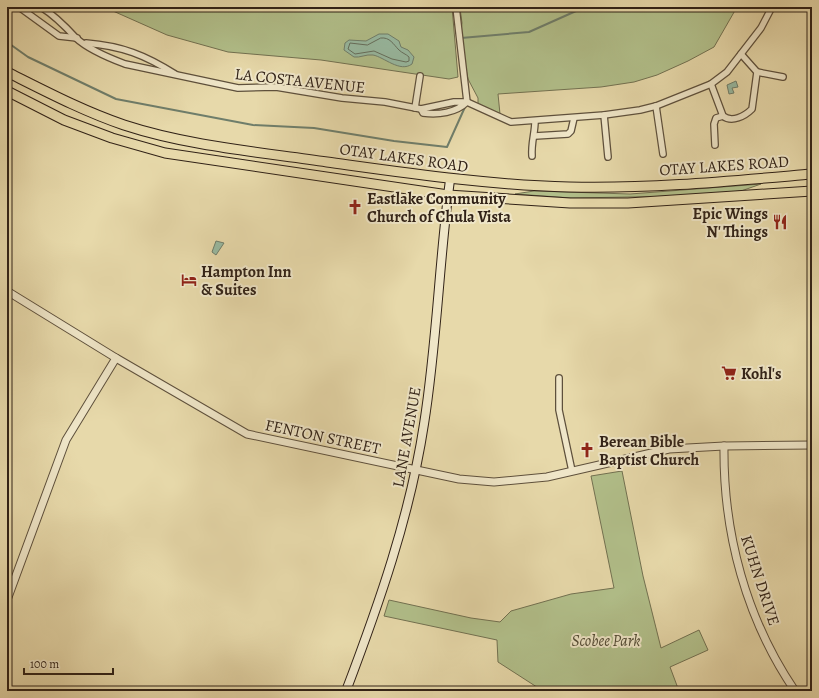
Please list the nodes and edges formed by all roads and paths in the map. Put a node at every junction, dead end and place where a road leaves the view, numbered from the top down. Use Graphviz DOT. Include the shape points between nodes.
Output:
graph roads {
  1 [pos="19,7"];
  2 [pos="41,7"];
  3 [pos="456,7"];
  4 [pos="772,7"];
  5 [pos="77,38"];
  6 [pos="84,43"];
  7 [pos="741,54"];
  8 [pos="7,72"];
  9 [pos="757,72"];
  10 [pos="177,76"];
  11 [pos="420,76"];
  12 [pos="783,77"];
  13 [pos="711,84"];
  14 [pos="7,91"];
  15 [pos="467,102"];
  16 [pos="656,106"];
  17 [pos="418,109"];
  18 [pos="604,114"];
  19 [pos="723,116"];
  20 [pos="574,118"];
  21 [pos="535,121"];
  22 [pos="535,136"];
  23 [pos="716,145"];
  24 [pos="663,154"];
  25 [pos="532,156"];
  26 [pos="608,157"];
  27 [pos="812,174"];
  28 [pos="450,180"];
  29 [pos="812,191"];
  30 [pos="448,195"];
  31 [pos="7,291"];
  32 [pos="116,358"];
  33 [pos="559,378"];
  34 [pos="812,445"];
  35 [pos="724,446"];
  36 [pos="414,470"];
  37 [pos="572,471"];
  38 [pos="7,600"];
  39 [pos="346,691"];
  40 [pos="795,691"];
  1 -- 5 [label="street, LA COSTA AVENUE" via="58,36"];
  2 -- 5 [label="street, LA COSTA AVENUE"];
  3 -- 15 [label="street"];
  4 -- 7 [label="street" via="761,28"];
  5 -- 6 [label="street, LA COSTA AVENUE"];
  6 -- 10 [label="street, LA COSTA AVENUE" via="125,64"];
  6 -- 10 [label="street, LA COSTA AVENUE" via="113,46 134,52 153,60"];
  7 -- 9 [label="street"];
  7 -- 13 [label="street" via="727,72"];
  8 -- 28 [label="main road, OTAY LAKES ROAD" via="67,102 123,125 173,138"];
  9 -- 12 [label="street"];
  9 -- 19 [label="street" via="752,109 735,119 730,120"];
  10 -- 17 [label="street, LA COSTA AVENUE" via="238,88 276,87"];
  11 -- 17 [label="street"];
  13 -- 16 [label="street"];
  13 -- 19 [label="street"];
  14 -- 30 [label="main road, OTAY LAKES ROAD" via="64,120 112,138 165,152"];
  15 -- 17 [label="street, LA COSTA AVENUE"];
  15 -- 21 [label="street" via="511,122"];
  16 -- 18 [label="street"];
  16 -- 24 [label="street"];
  18 -- 20 [label="street"];
  18 -- 26 [label="street"];
  19 -- 23 [label="street" via="716,118 714,124"];
  20 -- 21 [label="street"];
  20 -- 22 [label="street" via="568,134"];
  21 -- 22 [label="street"];
  22 -- 25 [label="street" via="531,144"];
  27 -- 28 [label="main road, OTAY LAKES ROAD" via="629,187 514,185"];
  28 -- 30 [label="main road, LANE AVENUE"];
  29 -- 30 [label="main road, OTAY LAKES ROAD" via="628,203 535,202"];
  30 -- 36 [label="main road, LANE AVENUE" via="431,374 424,425"];
  31 -- 32 [label="street, FENTON STREET"];
  32 -- 36 [label="street, FENTON STREET" via="247,434"];
  32 -- 38 [label="street" via="66,440"];
  33 -- 37 [label="street" via="559,410"];
  34 -- 35 [label="street, FENTON STREET"];
  35 -- 37 [label="street, FENTON STREET" via="668,449"];
  35 -- 40 [label="street, KUHN DRIVE" via="729,525 739,570 761,630"];
  36 -- 37 [label="street, FENTON STREET" via="459,480 492,482 547,477"];
  36 -- 39 [label="main road, LANE AVENUE" via="388,574"];
}
